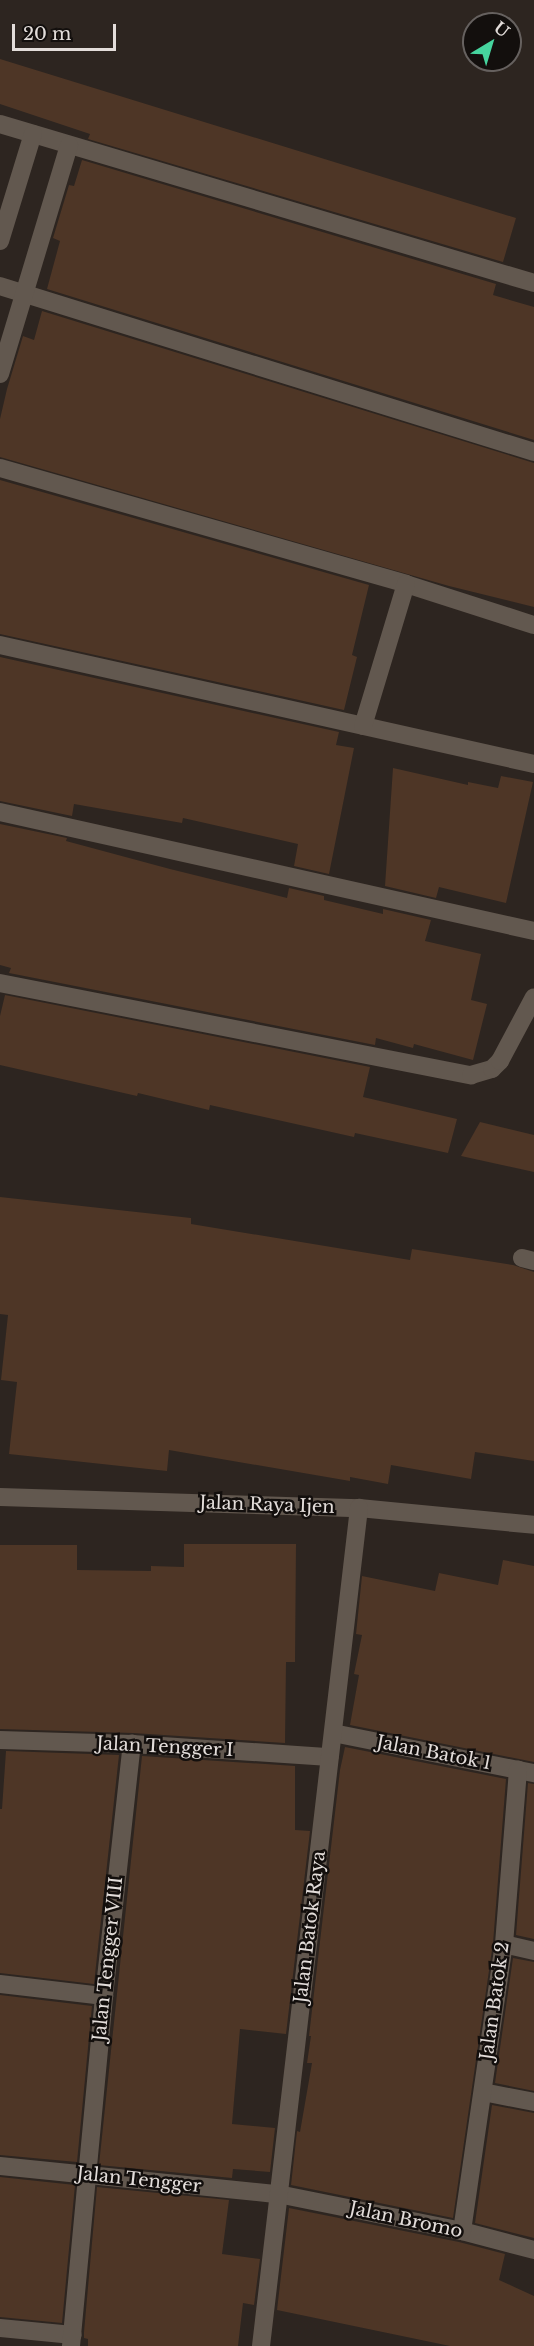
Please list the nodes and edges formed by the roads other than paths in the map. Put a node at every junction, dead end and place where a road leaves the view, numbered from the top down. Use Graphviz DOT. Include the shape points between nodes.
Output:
graph roads {
  1 [pos="0,124"];
  2 [pos="33,134"];
  3 [pos="69,146"];
  4 [pos="0,241"];
  5 [pos="534,283"];
  6 [pos="0,286"];
  7 [pos="24,294"];
  8 [pos="0,374"];
  9 [pos="534,453"];
  10 [pos="0,468"];
  11 [pos="406,584"];
  12 [pos="534,625"];
  13 [pos="0,645"];
  14 [pos="363,726"];
  15 [pos="534,764"];
  16 [pos="0,812"];
  17 [pos="534,930"];
  18 [pos="0,983"];
  19 [pos="534,998"];
  20 [pos="0,1497"];
  21 [pos="359,1508"];
  22 [pos="534,1525"];
  23 [pos="333,1733"];
  24 [pos="1,1743"];
  25 [pos="132,1744"];
  26 [pos="330,1757"];
  27 [pos="526,1771"];
  28 [pos="504,1944"];
  29 [pos="534,1951"];
  30 [pos="0,1984"];
  31 [pos="104,1996"];
  32 [pos="483,2092"];
  33 [pos="534,2102"];
  34 [pos="0,2166"];
  35 [pos="87,2175"];
  36 [pos="278,2194"];
  37 [pos="462,2231"];
  38 [pos="534,2250"];
  39 [pos="0,2328"];
  40 [pos="72,2341"];
  41 [pos="261,2346"];
  1 -- 2 [label="street"];
  2 -- 3 [label="street"];
  2 -- 4 [label="street"];
  3 -- 5 [label="street"];
  3 -- 7 [label="street"];
  6 -- 7 [label="street"];
  7 -- 8 [label="street"];
  7 -- 9 [label="street"];
  10 -- 11 [label="street"];
  11 -- 12 [label="street"];
  11 -- 14 [label="street"];
  13 -- 14 [label="street"];
  14 -- 15 [label="street"];
  16 -- 17 [label="street"];
  18 -- 19 [label="street" via="471,1075 492,1069 500,1061"];
  20 -- 21 [label="street, Jalan Raya Ijen"];
  21 -- 22 [label="street, Jalan Raya Ijen"];
  21 -- 23 [label="street, Jalan Batok Raya"];
  23 -- 26 [label="street, Jalan Batok Raya"];
  23 -- 27 [label="street, Jalan Batok 1"];
  24 -- 25 [label="street, Jalan Tengger I"];
  25 -- 26 [label="street, Jalan Tengger I"];
  25 -- 31 [label="street, Jalan Tengger VIII"];
  26 -- 36 [label="street, Jalan Batok Raya"];
  27 -- 28 [label="street, Jalan Batok 2"];
  28 -- 29 [label="street"];
  28 -- 32 [label="street, Jalan Batok 2"];
  30 -- 31 [label="street"];
  31 -- 35 [label="street, Jalan Tengger VIII"];
  32 -- 33 [label="street"];
  32 -- 37 [label="street, Jalan Batok 2"];
  34 -- 35 [label="street, Jalan Tengger"];
  35 -- 36 [label="street, Jalan Tengger"];
  35 -- 40 [label="street, Jalan Tengger VIII"];
  36 -- 37 [label="street, Jalan Bromo"];
  36 -- 41 [label="street, Jalan Batok Raya"];
  37 -- 38 [label="street, Jalan Bromo"];
  39 -- 40 [label="street"];
}
